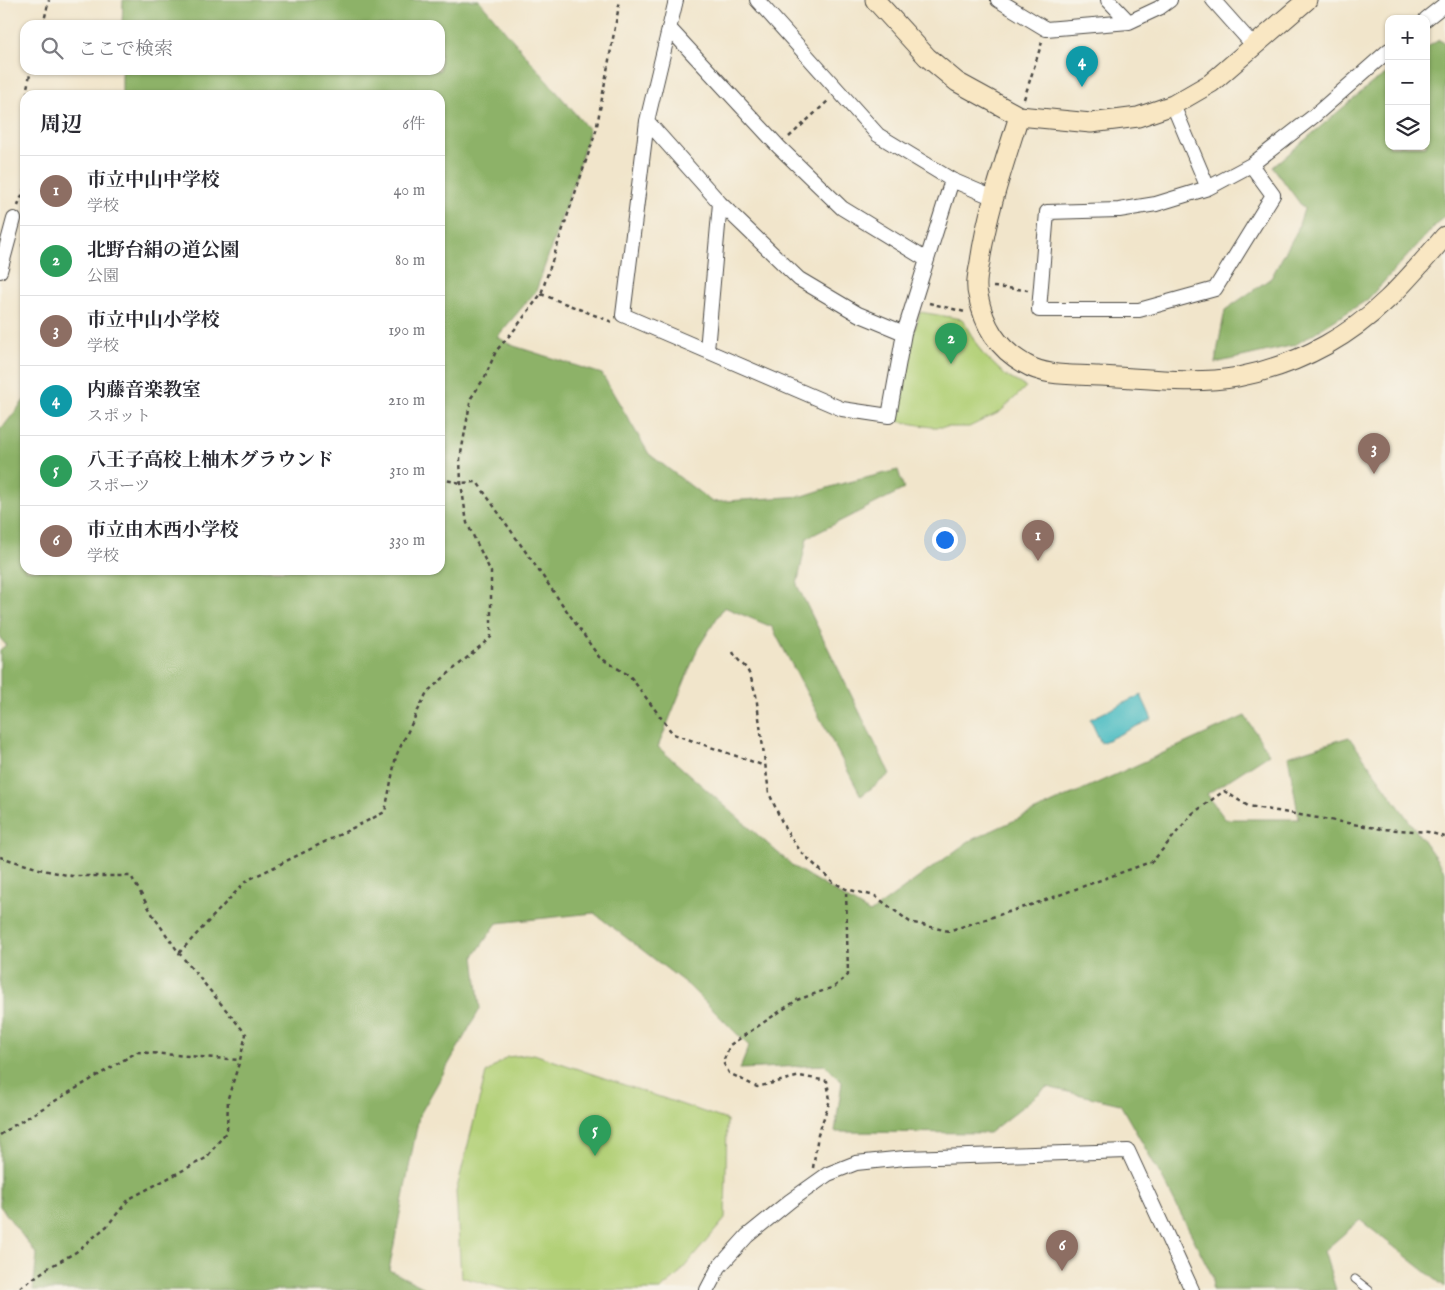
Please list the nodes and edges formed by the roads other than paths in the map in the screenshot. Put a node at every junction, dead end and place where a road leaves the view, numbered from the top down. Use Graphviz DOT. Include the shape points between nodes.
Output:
graph roads {
  1 [pos="676,0"];
  2 [pos="757,0"];
  3 [pos="874,0"];
  4 [pos="998,0"];
  5 [pos="1108,0"];
  6 [pos="1170,0"];
  7 [pos="1213,0"];
  8 [pos="1307,0"];
  9 [pos="1445,4"];
  10 [pos="1430,16"];
  11 [pos="1129,22"];
  12 [pos="669,28"];
  13 [pos="1254,46"];
  14 [pos="1385,54"];
  15 [pos="1173,105"];
  16 [pos="1021,108"];
  17 [pos="647,121"];
  18 [pos="1252,165"];
  19 [pos="952,180"];
  20 [pos="1208,188"];
  21 [pos="994,198"];
  22 [pos="720,203"];
  23 [pos="14,219"];
  24 [pos="1445,236"];
  25 [pos="927,260"];
  26 [pos="0,271"];
  27 [pos="904,333"];
  28 [pos="707,350"];
  29 [pos="1356,1279"];
  30 [pos="707,1290"];
  31 [pos="1192,1290"];
  32 [pos="1369,1290"];
  1 -- 12 [label="street"];
  2 -- 19 [label="street" via="878,135"];
  3 -- 16 [label="street" via="927,57 957,82"];
  4 -- 11 [label="street" via="1046,29"];
  5 -- 11 [label="street"];
  6 -- 11 [label="street"];
  7 -- 13 [label="street"];
  8 -- 13 [label="street"];
  9 -- 10 [label="street"];
  12 -- 17 [label="street"];
  12 -- 25 [label="street" via="778,147 842,208"];
  13 -- 15 [label="street" via="1211,83"];
  14 -- 18 [label="street"];
  15 -- 16 [label="street" via="1138,117 1091,123"];
  15 -- 20 [label="street"];
  16 -- 21 [label="street"];
  17 -- 22 [label="street"];
  17 -- 28 [label="street" via="623,314"];
  18 -- 20 [label="street"];
  18 -- 20 [label="street" via="1272,195 1215,290 1139,310 1039,310 1047,212 1120,210 1156,204"];
  19 -- 21 [label="street"];
  19 -- 25 [label="street"];
  21 -- 24 [label="street" via="983,239 976,286 985,323 1001,347 1026,365 1050,373 1199,380 1237,377 1297,359 1349,332 1376,311 1398,291"];
  22 -- 27 [label="street" via="799,279 858,314"];
  22 -- 28 [label="street"];
  23 -- 26 [label="street"];
  25 -- 27 [label="street"];
  27 -- 28 [label="street" via="889,416 842,409"];
  29 -- 32 [label="lane"];
  30 -- 31 [label="street" via="719,1267 747,1236 828,1174 856,1163 905,1158 1128,1151"];
}
